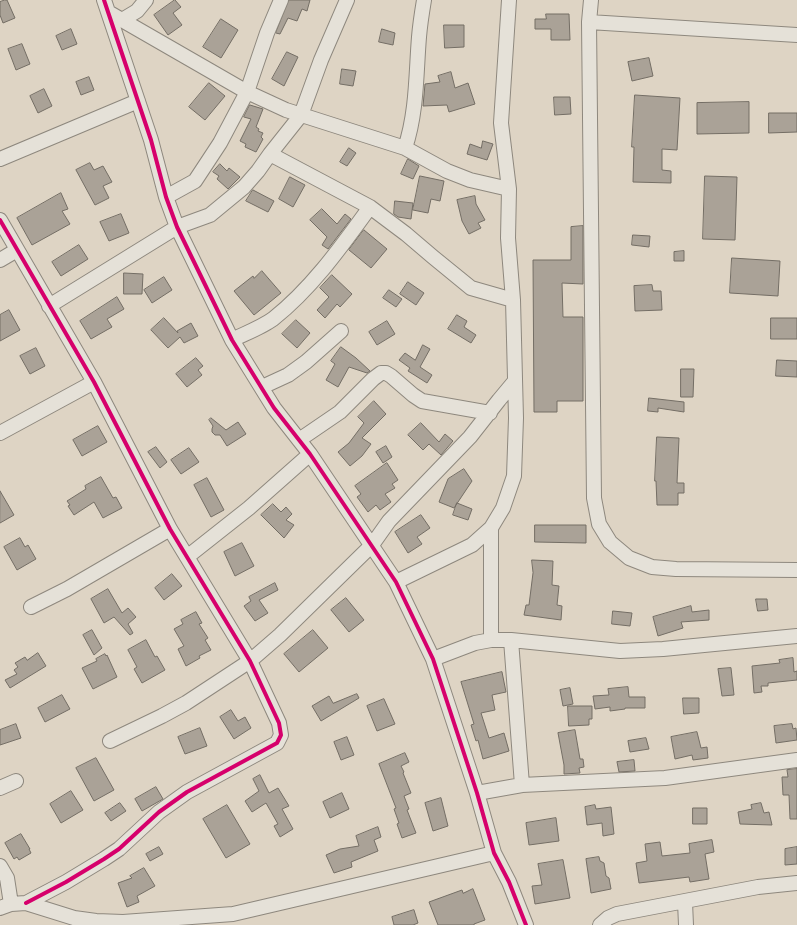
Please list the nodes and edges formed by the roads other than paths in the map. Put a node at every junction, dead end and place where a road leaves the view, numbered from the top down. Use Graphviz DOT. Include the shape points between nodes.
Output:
graph roads {
  1 [pos="146,0"];
  2 [pos="281,0"];
  3 [pos="347,0"];
  4 [pos="424,0"];
  5 [pos="509,0"];
  6 [pos="590,0"];
  7 [pos="106,6"];
  8 [pos="122,20"];
  9 [pos="589,22"];
  10 [pos="797,35"];
  11 [pos="247,92"];
  12 [pos="138,101"];
  13 [pos="301,115"];
  14 [pos="405,148"];
  15 [pos="270,154"];
  16 [pos="1,157"];
  17 [pos="509,189"];
  18 [pos="166,197"];
  19 [pos="370,207"];
  20 [pos="0,220"];
  21 [pos="177,227"];
  22 [pos="17,250"];
  23 [pos="0,260"];
  24 [pos="512,300"];
  25 [pos="49,306"];
  26 [pos="341,331"];
  27 [pos="232,340"];
  28 [pos="94,382"];
  29 [pos="514,382"];
  30 [pos="262,387"];
  31 [pos="490,413"];
  32 [pos="0,433"];
  33 [pos="299,440"];
  34 [pos="310,454"];
  35 [pos="491,528"];
  36 [pos="170,529"];
  37 [pos="372,545"];
  38 [pos="187,557"];
  39 [pos="797,570"];
  40 [pos="396,582"];
  41 [pos="31,606"];
  42 [pos="797,636"];
  43 [pos="491,640"];
  44 [pos="511,640"];
  45 [pos="433,659"];
  46 [pos="250,661"];
  47 [pos="110,741"];
  48 [pos="797,760"];
  49 [pos="16,781"];
  50 [pos="522,785"];
  51 [pos="0,788"];
  52 [pos="477,793"];
  53 [pos="494,853"];
  54 [pos="0,866"];
  55 [pos="797,883"];
  56 [pos="685,902"];
  57 [pos="26,903"];
  58 [pos="6,906"];
  59 [pos="173,922"];
  60 [pos="526,925"];
  61 [pos="600,925"];
  62 [pos="686,925"];
  1 -- 8 [label="street" via="137,11"];
  2 -- 11 [label="street"];
  3 -- 13 [label="street"];
  4 -- 14 [label="street" via="416,92 410,134"];
  5 -- 17 [label="street" via="502,123"];
  6 -- 9 [label="street"];
  7 -- 8 [label="street"];
  7 -- 12 [label="street"];
  8 -- 11 [label="street"];
  9 -- 10 [label="street"];
  9 -- 39 [label="street" via="594,498 599,524 610,542 629,558 652,567"];
  11 -- 13 [label="street"];
  11 -- 18 [label="street" via="220,143 195,181"];
  12 -- 16 [label="street"];
  12 -- 18 [label="street"];
  13 -- 14 [label="street"];
  13 -- 15 [label="street"];
  14 -- 17 [label="street" via="447,171 470,180"];
  15 -- 19 [label="street"];
  15 -- 21 [label="street" via="244,187 210,215"];
  17 -- 24 [label="street" via="508,238"];
  18 -- 21 [label="street"];
  19 -- 24 [label="street" via="470,288"];
  19 -- 27 [label="street" via="329,263 302,292 272,320"];
  20 -- 22 [label="street"];
  21 -- 25 [label="street"];
  21 -- 27 [label="street"];
  22 -- 23 [label="street"];
  22 -- 25 [label="street"];
  24 -- 29 [label="street"];
  25 -- 28 [label="street"];
  26 -- 30 [label="street" via="288,375"];
  27 -- 30 [label="street"];
  28 -- 32 [label="street"];
  28 -- 36 [label="street"];
  29 -- 31 [label="street"];
  29 -- 35 [label="street" via="514,476 503,508"];
  30 -- 33 [label="street" via="274,408"];
  31 -- 33 [label="street" via="422,401 391,376 381,373 340,412"];
  31 -- 37 [label="street" via="389,521"];
  33 -- 34 [label="street"];
  34 -- 37 [label="street"];
  34 -- 38 [label="street" via="249,508"];
  35 -- 40 [label="street" via="472,545"];
  35 -- 43 [label="street"];
  36 -- 38 [label="street"];
  36 -- 41 [label="street" via="67,589"];
  37 -- 40 [label="street"];
  37 -- 46 [label="street"];
  38 -- 46 [label="street"];
  40 -- 45 [label="street"];
  42 -- 44 [label="street" via="620,651"];
  43 -- 44 [label="street"];
  43 -- 45 [label="street" via="475,643"];
  44 -- 50 [label="street"];
  45 -- 52 [label="street"];
  46 -- 47 [label="street" via="186,703"];
  46 -- 57 [label="street" via="278,724 280,740 187,792 159,812 119,849"];
  48 -- 50 [label="street" via="665,778"];
  49 -- 51 [label="street"];
  50 -- 52 [label="street"];
  52 -- 53 [label="street"];
  53 -- 59 [label="street" via="233,914"];
  53 -- 60 [label="street"];
  54 -- 58 [label="street" via="7,878"];
  55 -- 56 [label="street" via="758,887"];
  56 -- 61 [label="street" via="617,914"];
  56 -- 62 [label="street"];
  57 -- 58 [label="street"];
  57 -- 59 [label="street" via="74,918 96,921"];
}
